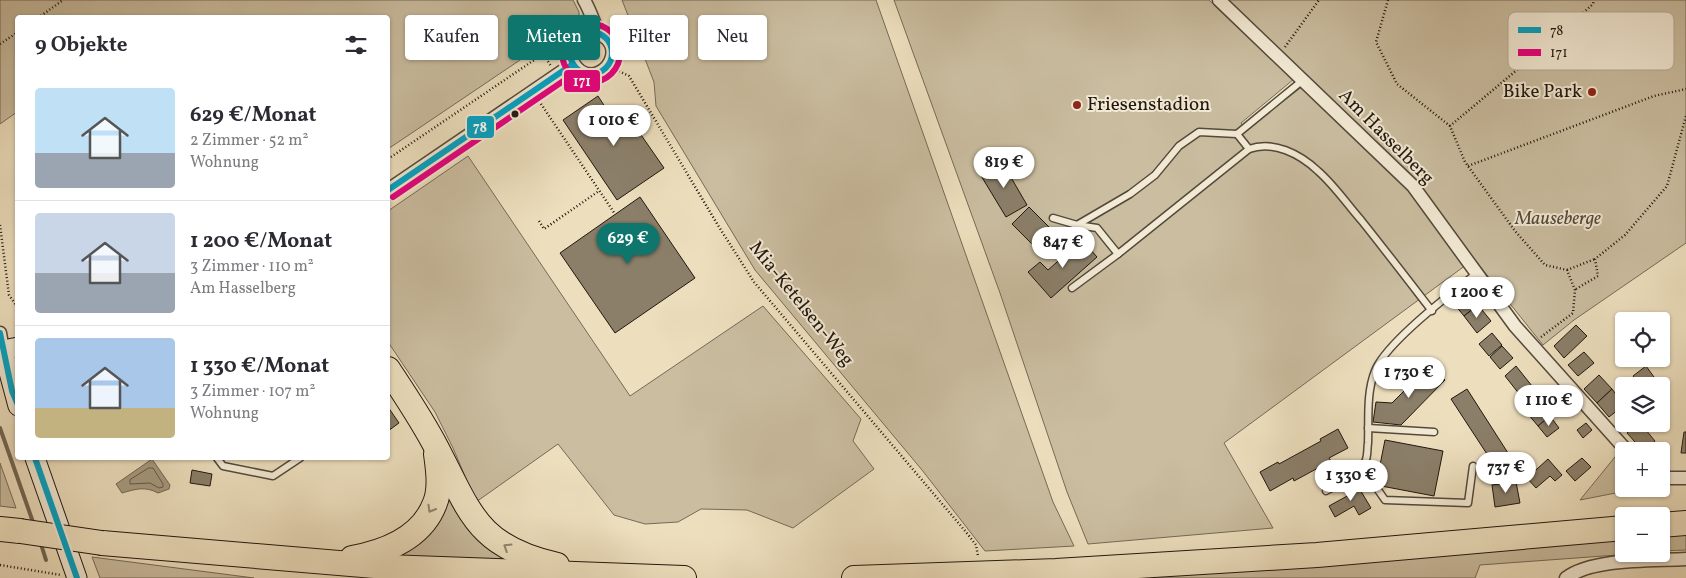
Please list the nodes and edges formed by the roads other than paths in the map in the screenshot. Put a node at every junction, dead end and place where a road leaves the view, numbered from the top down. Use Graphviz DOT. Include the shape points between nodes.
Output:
graph roads {
  1 [pos="584,0"];
  2 [pos="1219,0"];
  3 [pos="591,15"];
  4 [pos="600,34"];
  5 [pos="572,60"];
  6 [pos="573,64"];
  7 [pos="1304,80"];
  8 [pos="1237,134"];
  9 [pos="1249,149"];
  10 [pos="390,189"];
  11 [pos="1053,218"];
  12 [pos="1077,225"];
  13 [pos="1118,254"];
  14 [pos="1476,274"];
  15 [pos="1072,288"];
  16 [pos="1432,310"];
  17 [pos="7,344"];
  18 [pos="390,372"];
  19 [pos="15,389"];
  20 [pos="1368,428"];
  21 [pos="1434,432"];
  22 [pos="1619,442"];
  23 [pos="435,445"];
  24 [pos="36,460"];
  25 [pos="218,460"];
  26 [pos="297,460"];
  27 [pos="1473,466"];
  28 [pos="1362,467"];
  29 [pos="1670,478"];
  30 [pos="1686,478"];
  31 [pos="1326,491"];
  32 [pos="1686,523"];
  33 [pos="1670,524"];
  34 [pos="1615,529"];
  35 [pos="10,530"];
  36 [pos="1686,559"];
  37 [pos="325,563"];
  38 [pos="386,567"];
  39 [pos="603,576"];
  40 [pos="77,578"];
  41 [pos="426,578"];
  42 [pos="684,578"];
  43 [pos="854,578"];
  44 [pos="1566,578"];
  1 -- 3 [label="street"];
  2 -- 7 [label="street, Am Hasselberg"];
  4 -- 6 [label="street" via="608,40 613,52 609,66 597,74 583,73"];
  5 -- 6 [label="street"];
  6 -- 10 [label="street"];
  7 -- 8 [label="lane"];
  7 -- 14 [label="street, Am Hasselberg" via="1413,186"];
  8 -- 9 [label="lane"];
  8 -- 12 [label="lane" via="1199,132 1178,146 1156,174 1130,194"];
  9 -- 13 [label="lane"];
  9 -- 16 [label="lane" via="1260,145 1286,150 1318,170"];
  11 -- 12 [label="lane"];
  12 -- 13 [label="lane" via="1097,228"];
  13 -- 15 [label="lane"];
  14 -- 16 [label="lane"];
  14 -- 22 [label="street, Am Hasselberg" via="1515,326"];
  16 -- 20 [label="lane" via="1396,343 1377,367 1370,392"];
  17 -- 19 [label="street"];
  18 -- 23 [label="highway"];
  20 -- 21 [label="lane"];
  20 -- 28 [label="lane" via="1367,460"];
  23 -- 37 [label="highway, one-way" via="439,473 435,503 422,524 404,540 378,553"];
  39 -- 23 [label="highway, one-way" via="540,561 514,551 492,537 472,517"];
  24 -- 40 [label="street"];
  25 -- 26 [label="lane" via="223,466 274,476"];
  27 -- 28 [label="lane" via="1468,503 1385,500"];
  28 -- 31 [label="lane"];
  29 -- 30 [label="street"];
  32 -- 33 [label="highway"];
  34 -- 43 [label="highway" via="1327,554 1056,571"];
  35 -- 37 [label="highway, bridge" via="102,543"];
  36 -- 44 [label="street" via="1594,565"];
  37 -- 38 [label="highway"];
  38 -- 39 [label="highway"];
  38 -- 41 [label="highway"];
  39 -- 42 [label="highway"];
}
